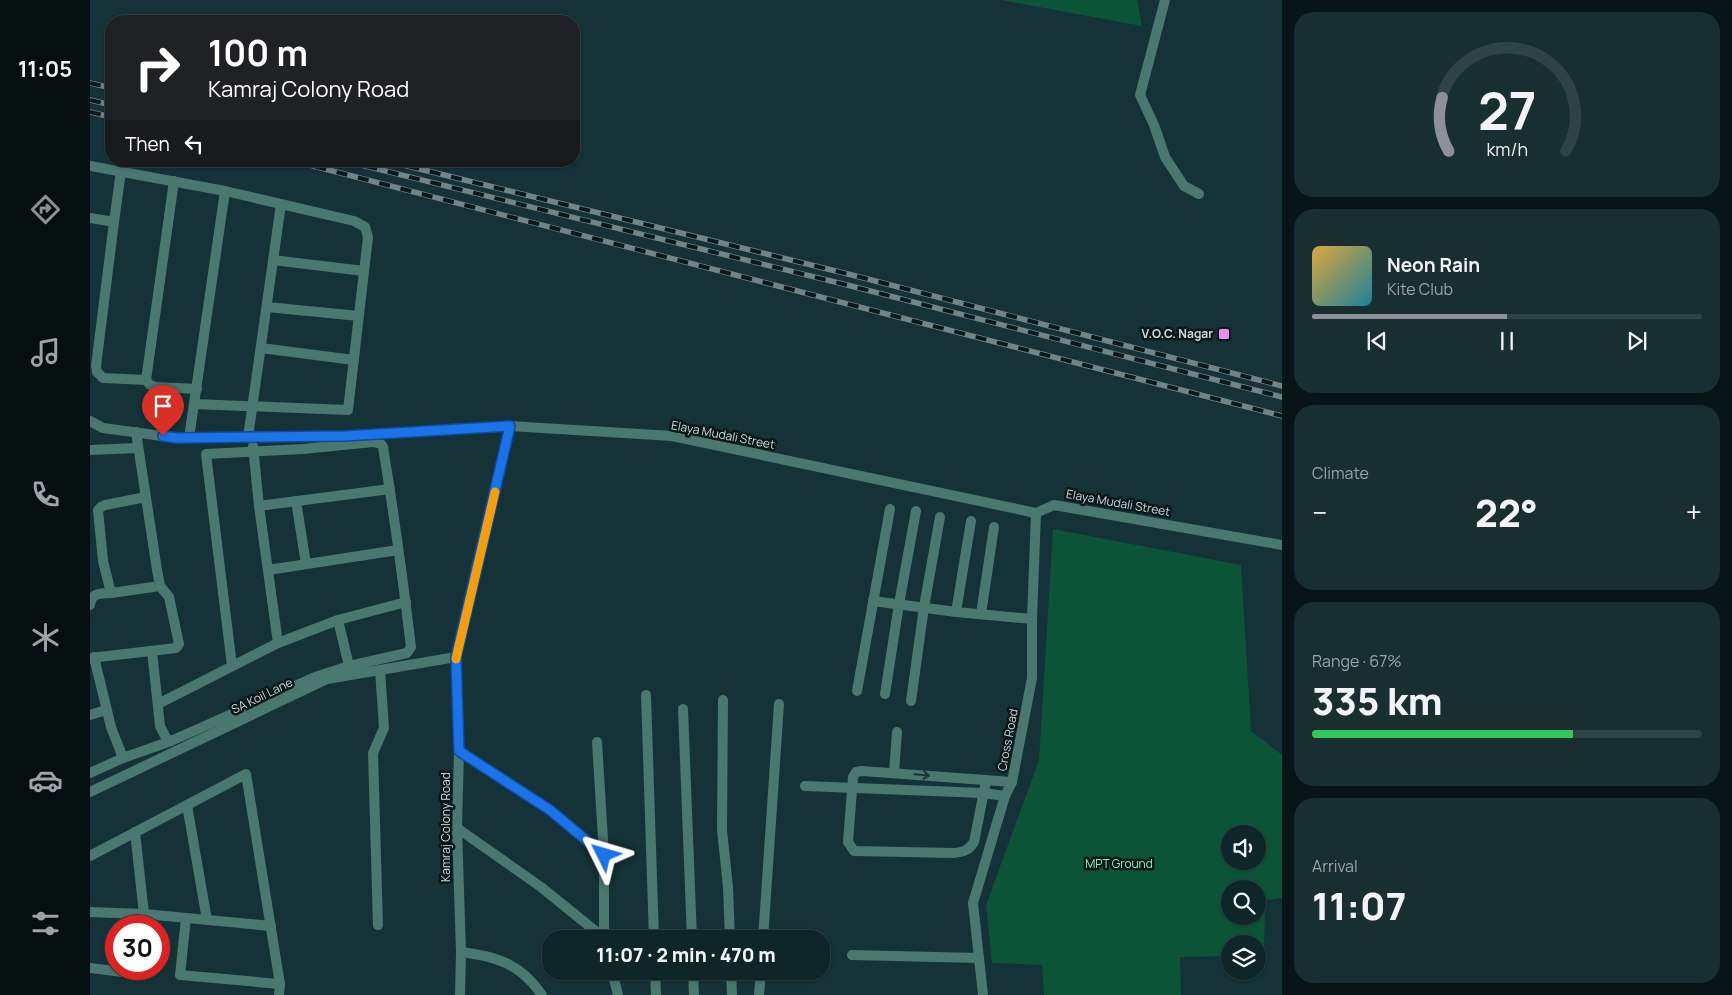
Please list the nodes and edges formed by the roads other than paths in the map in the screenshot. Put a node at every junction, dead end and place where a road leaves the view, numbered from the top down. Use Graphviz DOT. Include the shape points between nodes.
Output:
graph roads {
  1 [pos="1164,0"];
  2 [pos="90,166"];
  3 [pos="121,172"];
  4 [pos="174,181"];
  5 [pos="225,191"];
  6 [pos="1199,194"];
  7 [pos="281,204"];
  8 [pos="90,218"];
  9 [pos="114,222"];
  10 [pos="273,260"];
  11 [pos="364,271"];
  12 [pos="267,306"];
  13 [pos="359,316"];
  14 [pos="261,348"];
  15 [pos="354,360"];
  16 [pos="146,380"];
  17 [pos="196,389"];
  18 [pos="194,404"];
  19 [pos="252,406"];
  20 [pos="90,421"];
  21 [pos="510,426"];
  22 [pos="136,432"];
  23 [pos="250,437"];
  24 [pos="189,438"];
  25 [pos="138,448"];
  26 [pos="90,450"];
  27 [pos="254,451"];
  28 [pos="390,489"];
  29 [pos="146,497"];
  30 [pos="296,501"];
  31 [pos="259,506"];
  32 [pos="890,509"];
  33 [pos="94,510"];
  34 [pos="916,511"];
  35 [pos="1036,513"];
  36 [pos="940,517"];
  37 [pos="971,521"];
  38 [pos="994,527"];
  39 [pos="94,528"];
  40 [pos="1282,546"];
  41 [pos="398,550"];
  42 [pos="306,564"];
  43 [pos="268,570"];
  44 [pos="160,586"];
  45 [pos="111,593"];
  46 [pos="873,601"];
  47 [pos="406,602"];
  48 [pos="899,604"];
  49 [pos="90,605"];
  50 [pos="924,608"];
  51 [pos="956,612"];
  52 [pos="981,614"];
  53 [pos="1032,619"];
  54 [pos="338,620"];
  55 [pos="278,643"];
  56 [pos="152,651"];
  57 [pos="456,657"];
  58 [pos="92,658"];
  59 [pos="232,666"];
  60 [pos="349,666"];
  61 [pos="380,670"];
  62 [pos="856,691"];
  63 [pos="885,694"];
  64 [pos="646,695"];
  65 [pos="722,700"];
  66 [pos="911,701"];
  67 [pos="158,704"];
  68 [pos="779,704"];
  69 [pos="106,710"];
  70 [pos="683,710"];
  71 [pos="90,715"];
  72 [pos="897,732"];
  73 [pos="171,741"];
  74 [pos="597,742"];
  75 [pos="459,751"];
  76 [pos="123,758"];
  77 [pos="894,772"];
  78 [pos="90,773"];
  79 [pos="986,781"];
  80 [pos="1012,782"];
  81 [pos="805,786"];
  82 [pos="853,788"];
  83 [pos="90,792"];
  84 [pos="983,794"];
  85 [pos="1005,796"];
  86 [pos="187,805"];
  87 [pos="457,828"];
  88 [pos="135,832"];
  89 [pos="604,855"];
  90 [pos="90,856"];
  91 [pos="90,912"];
  92 [pos="144,914"];
  93 [pos="186,918"];
  94 [pos="207,920"];
  95 [pos="378,925"];
  96 [pos="271,926"];
  97 [pos="594,930"];
  98 [pos="604,930"];
  99 [pos="654,930"];
  100 [pos="692,930"];
  101 [pos="730,930"];
  102 [pos="764,930"];
  103 [pos="461,952"];
  104 [pos="852,955"];
  105 [pos="979,958"];
  106 [pos="90,968"];
  107 [pos="105,970"];
  108 [pos="614,980"];
  109 [pos="655,980"];
  110 [pos="693,980"];
  111 [pos="731,980"];
  112 [pos="760,980"];
  113 [pos="280,984"];
  114 [pos="279,995"];
  115 [pos="460,995"];
  116 [pos="542,995"];
  117 [pos="618,995"];
  118 [pos="656,995"];
  119 [pos="694,995"];
  120 [pos="732,995"];
  121 [pos="759,995"];
  122 [pos="982,995"];
  1 -- 6 [label="street" via="1140,95 1165,158 1184,186"];
  2 -- 3 [label="street"];
  3 -- 4 [label="street"];
  3 -- 9 [label="street"];
  4 -- 5 [label="street"];
  4 -- 16 [label="street"];
  5 -- 7 [label="street"];
  5 -- 17 [label="street"];
  7 -- 10 [label="street"];
  7 -- 11 [label="street" via="354,221 365,227 368,238"];
  8 -- 9 [label="street"];
  9 -- 16 [label="street" via="96,366 103,378"];
  10 -- 11 [label="street"];
  10 -- 12 [label="street"];
  11 -- 13 [label="street"];
  12 -- 13 [label="street"];
  12 -- 14 [label="street"];
  13 -- 15 [label="street"];
  14 -- 15 [label="street"];
  14 -- 19 [label="street"];
  15 -- 19 [label="street" via="348,410"];
  16 -- 17 [label="street" via="156,387"];
  17 -- 18 [label="street"];
  18 -- 19 [label="street"];
  18 -- 24 [label="street"];
  19 -- 23 [label="street"];
  20 -- 22 [label="street, Elaya Mudali Street" via="103,428"];
  21 -- 23 [label="street, Elaya Mudali Street" via="345,436"];
  21 -- 35 [label="street, Elaya Mudali Street" via="672,436"];
  21 -- 57 [label="street, Kamraj Colony Road"];
  22 -- 24 [label="street, Elaya Mudali Street"];
  22 -- 25 [label="street"];
  23 -- 24 [label="street, Elaya Mudali Street"];
  23 -- 27 [label="street"];
  25 -- 26 [label="street"];
  25 -- 29 [label="street"];
  27 -- 28 [label="street" via="378,442 383,447"];
  27 -- 31 [label="street"];
  27 -- 59 [label="street" via="206,454"];
  28 -- 30 [label="street"];
  28 -- 41 [label="street"];
  29 -- 33 [label="street"];
  29 -- 44 [label="street"];
  30 -- 31 [label="street"];
  30 -- 42 [label="street"];
  31 -- 43 [label="street"];
  32 -- 46 [label="street"];
  33 -- 39 [label="street"];
  34 -- 48 [label="street"];
  35 -- 40 [label="street, Elaya Mudali Street" via="1054,505"];
  35 -- 53 [label="street, Cross Road"];
  36 -- 50 [label="street"];
  37 -- 51 [label="street"];
  38 -- 52 [label="street"];
  39 -- 45 [label="street"];
  41 -- 42 [label="street"];
  41 -- 47 [label="street"];
  42 -- 43 [label="street"];
  43 -- 55 [label="street"];
  44 -- 45 [label="street"];
  44 -- 56 [label="street" via="169,597 179,644 176,648"];
  45 -- 49 [label="street" via="94,594"];
  46 -- 48 [label="street"];
  46 -- 62 [label="street"];
  47 -- 54 [label="street"];
  47 -- 60 [label="street" via="410,650"];
  48 -- 50 [label="street"];
  48 -- 63 [label="street"];
  50 -- 51 [label="street"];
  50 -- 66 [label="street"];
  51 -- 52 [label="street"];
  52 -- 53 [label="street"];
  53 -- 80 [label="street, Cross Road" via="1032,678"];
  54 -- 55 [label="street"];
  54 -- 60 [label="street"];
  55 -- 59 [label="street"];
  56 -- 58 [label="street"];
  56 -- 67 [label="street"];
  57 -- 61 [label="street, SA Koil Lane"];
  57 -- 75 [label="street, Kamraj Colony Road"];
  58 -- 69 [label="street"];
  59 -- 67 [label="street"];
  60 -- 73 [label="street" via="315,677"];
  61 -- 83 [label="street, SA Koil Lane" via="327,678"];
  61 -- 95 [label="street" via="384,728 373,753"];
  64 -- 99 [label="street"];
  65 -- 101 [label="street" via="722,830"];
  67 -- 73 [label="street" via="160,726"];
  68 -- 102 [label="street"];
  69 -- 71 [label="street"];
  69 -- 76 [label="street"];
  70 -- 100 [label="street"];
  72 -- 77 [label="street"];
  73 -- 76 [label="street"];
  74 -- 89 [label="street"];
  75 -- 87 [label="street, Kamraj Colony Road"];
  75 -- 89 [label="street" via="550,810"];
  76 -- 78 [label="street"];
  77 -- 79 [label="street, one-way"];
  77 -- 82 [label="street" via="856,772 852,777"];
  79 -- 80 [label="street"];
  79 -- 84 [label="street"];
  80 -- 85 [label="street, Cross Road"];
  81 -- 82 [label="street"];
  82 -- 84 [label="street"];
  82 -- 84 [label="street" via="848,842 854,850 964,852 974,842"];
  84 -- 85 [label="street"];
  85 -- 105 [label="street, Cross Road" via="973,903"];
  86 -- 88 [label="street"];
  86 -- 94 [label="street"];
  86 -- 96 [label="street" via="246,774"];
  87 -- 97 [label="street" via="541,887"];
  87 -- 103 [label="street, Kamraj Colony Road"];
  88 -- 90 [label="street"];
  88 -- 92 [label="street"];
  89 -- 98 [label="street"];
  91 -- 92 [label="street"];
  92 -- 93 [label="street"];
  93 -- 94 [label="street"];
  93 -- 113 [label="street" via="180,975"];
  94 -- 96 [label="street"];
  96 -- 113 [label="street"];
  103 -- 115 [label="street, Kamraj Colony Road"];
  103 -- 116 [label="street" via="506,962 532,980"];
  104 -- 105 [label="street"];
  105 -- 122 [label="street, Cross Road"];
  106 -- 107 [label="street"];
  108 -- 117 [label="street"];
  109 -- 118 [label="street"];
  110 -- 119 [label="street"];
  111 -- 120 [label="street"];
  112 -- 121 [label="street"];
  113 -- 114 [label="street"];
}
